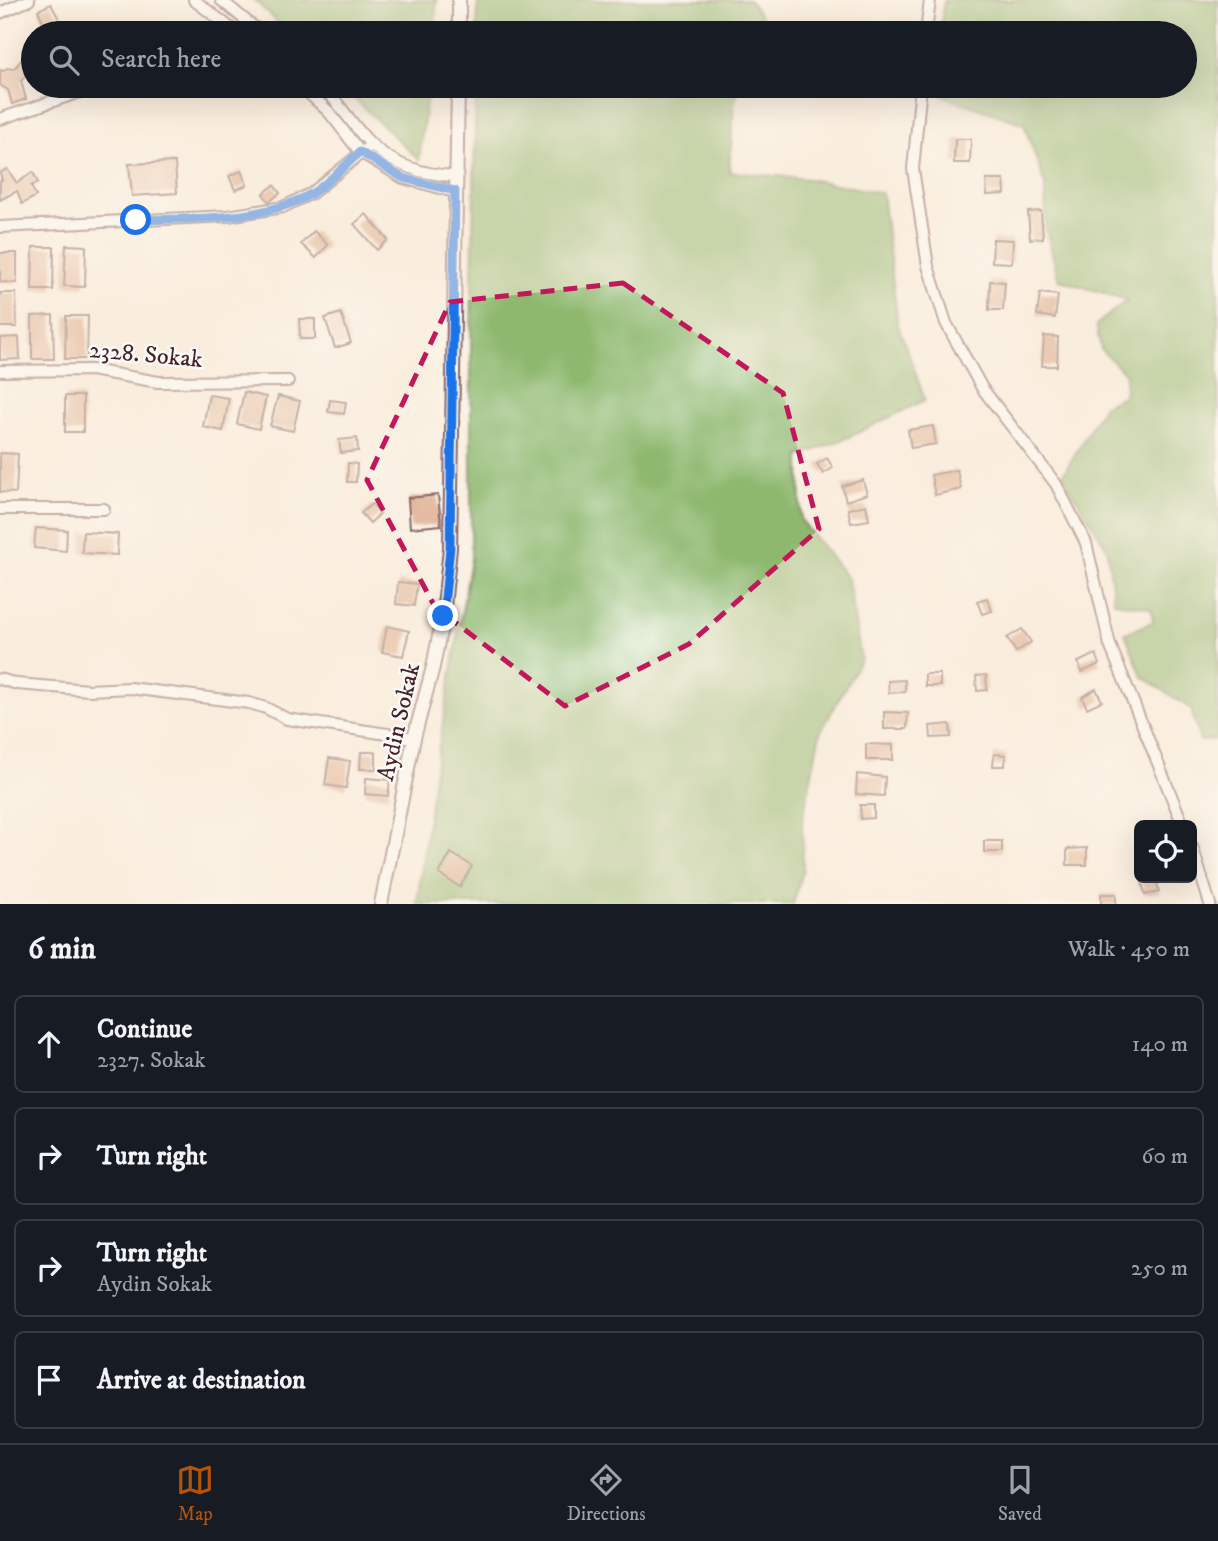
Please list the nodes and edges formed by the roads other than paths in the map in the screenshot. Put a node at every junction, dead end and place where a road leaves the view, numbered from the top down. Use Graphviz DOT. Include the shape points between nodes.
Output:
graph roads {
  1 [pos="29,0"];
  2 [pos="194,0"];
  3 [pos="221,0"];
  4 [pos="459,0"];
  5 [pos="930,0"];
  6 [pos="0,13"];
  7 [pos="221,21"];
  8 [pos="246,21"];
  9 [pos="458,21"];
  10 [pos="927,21"];
  11 [pos="62,98"];
  12 [pos="314,98"];
  13 [pos="332,98"];
  14 [pos="457,98"];
  15 [pos="920,98"];
  16 [pos="0,119"];
  17 [pos="371,145"];
  18 [pos="360,152"];
  19 [pos="456,176"];
  20 [pos="455,191"];
  21 [pos="0,227"];
  22 [pos="0,372"];
  23 [pos="288,381"];
  24 [pos="0,509"];
  25 [pos="104,509"];
  26 [pos="0,679"];
  27 [pos="414,738"];
  28 [pos="1181,820"];
  29 [pos="1197,862"];
  30 [pos="381,904"];
  31 [pos="1210,904"];
  1 -- 6 [label="street"];
  2 -- 7 [label="street"];
  3 -- 8 [label="street"];
  4 -- 9 [label="street"];
  5 -- 10 [label="street"];
  11 -- 16 [label="street"];
  12 -- 18 [label="street"];
  13 -- 17 [label="street"];
  14 -- 19 [label="street, Aydin Sokak"];
  15 -- 28 [label="street" via="913,169 928,266 946,323 982,388 1056,484 1086,543 1110,645"];
  17 -- 18 [label="street"];
  17 -- 19 [label="street" via="414,170"];
  18 -- 20 [label="street" via="403,178"];
  18 -- 21 [label="street" via="312,193 283,207 228,216"];
  19 -- 20 [label="street, Aydin Sokak"];
  20 -- 27 [label="street, Aydin Sokak" via="450,548 441,629"];
  22 -- 23 [label="street, 2328. Sokak" via="91,370 158,382"];
  24 -- 25 [label="street"];
  26 -- 27 [label="street" via="89,690 130,688 249,703 287,719"];
  27 -- 30 [label="street, Aydin Sokak"];
  29 -- 31 [label="street"];
}
